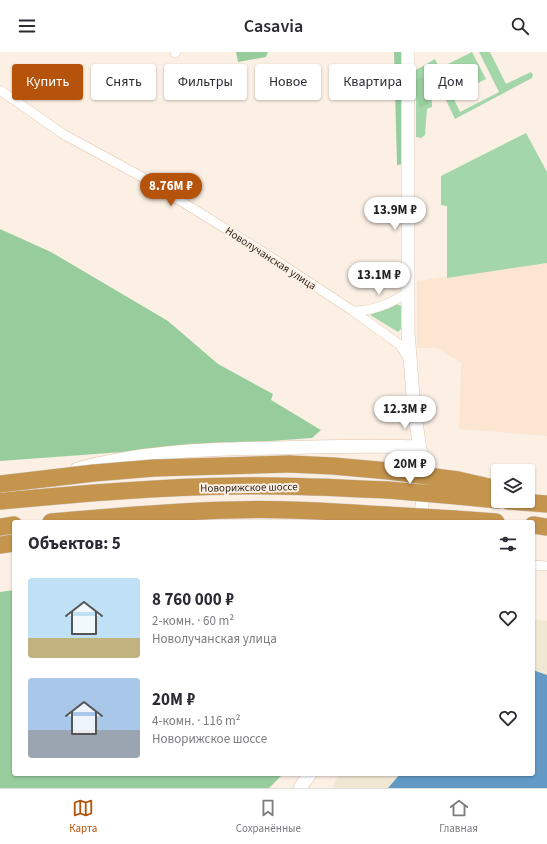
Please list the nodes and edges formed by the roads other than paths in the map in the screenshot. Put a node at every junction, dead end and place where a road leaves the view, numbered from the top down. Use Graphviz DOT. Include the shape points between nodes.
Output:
graph roads {
  1 [pos="408,52"];
  2 [pos="0,90"];
  3 [pos="408,292"];
  4 [pos="353,311"];
  5 [pos="408,331"];
  6 [pos="388,335"];
  7 [pos="409,361"];
  8 [pos="420,447"];
  9 [pos="0,484"];
  10 [pos="458,488"];
  11 [pos="491,489"];
  12 [pos="0,492"];
  13 [pos="491,498"];
  14 [pos="535,498"];
  15 [pos="0,501"];
  16 [pos="547,501"];
  17 [pos="535,503"];
  18 [pos="547,504"];
  19 [pos="75,520"];
  20 [pos="420,520"];
  21 [pos="469,520"];
  22 [pos="12,525"];
  23 [pos="535,525"];
  24 [pos="0,527"];
  25 [pos="547,527"];
  26 [pos="535,531"];
  27 [pos="547,531"];
  28 [pos="12,543"];
  29 [pos="0,544"];
  30 [pos="535,565"];
  31 [pos="547,566"];
  32 [pos="309,776"];
  33 [pos="300,788"];
  1 -- 3 [label="street"];
  2 -- 4 [label="street, Новолучанская улица" via="63,134 149,181"];
  3 -- 4 [label="street" via="386,305"];
  3 -- 5 [label="street"];
  4 -- 6 [label="street, Новолучанская улица"];
  5 -- 6 [label="street" via="398,336"];
  5 -- 7 [label="street"];
  6 -- 7 [label="street, Новолучанская улица" via="404,350"];
  7 -- 8 [label="street"];
  8 -- 12 [label="street" via="220,449 124,458 98,463"];
  8 -- 20 [label="street" via="423,497"];
  9 -- 10 [label="highway, bridge" via="154,468 289,464 389,471"];
  10 -- 11 [label="highway"];
  10 -- 13 [label="highway, Новорижское шоссе"];
  10 -- 15 [label="highway, Новорижское шоссе, bridge" via="388,490 237,486 122,491"];
  14 -- 16 [label="highway"];
  17 -- 18 [label="highway"];
  19 -- 21 [label="highway, Новорижское шоссе, bridge" via="233,510 311,510"];
  22 -- 24 [label="highway"];
  23 -- 25 [label="highway"];
  26 -- 27 [label="highway"];
  28 -- 29 [label="highway"];
  30 -- 31 [label="street"];
  32 -- 33 [label="street"];
}
